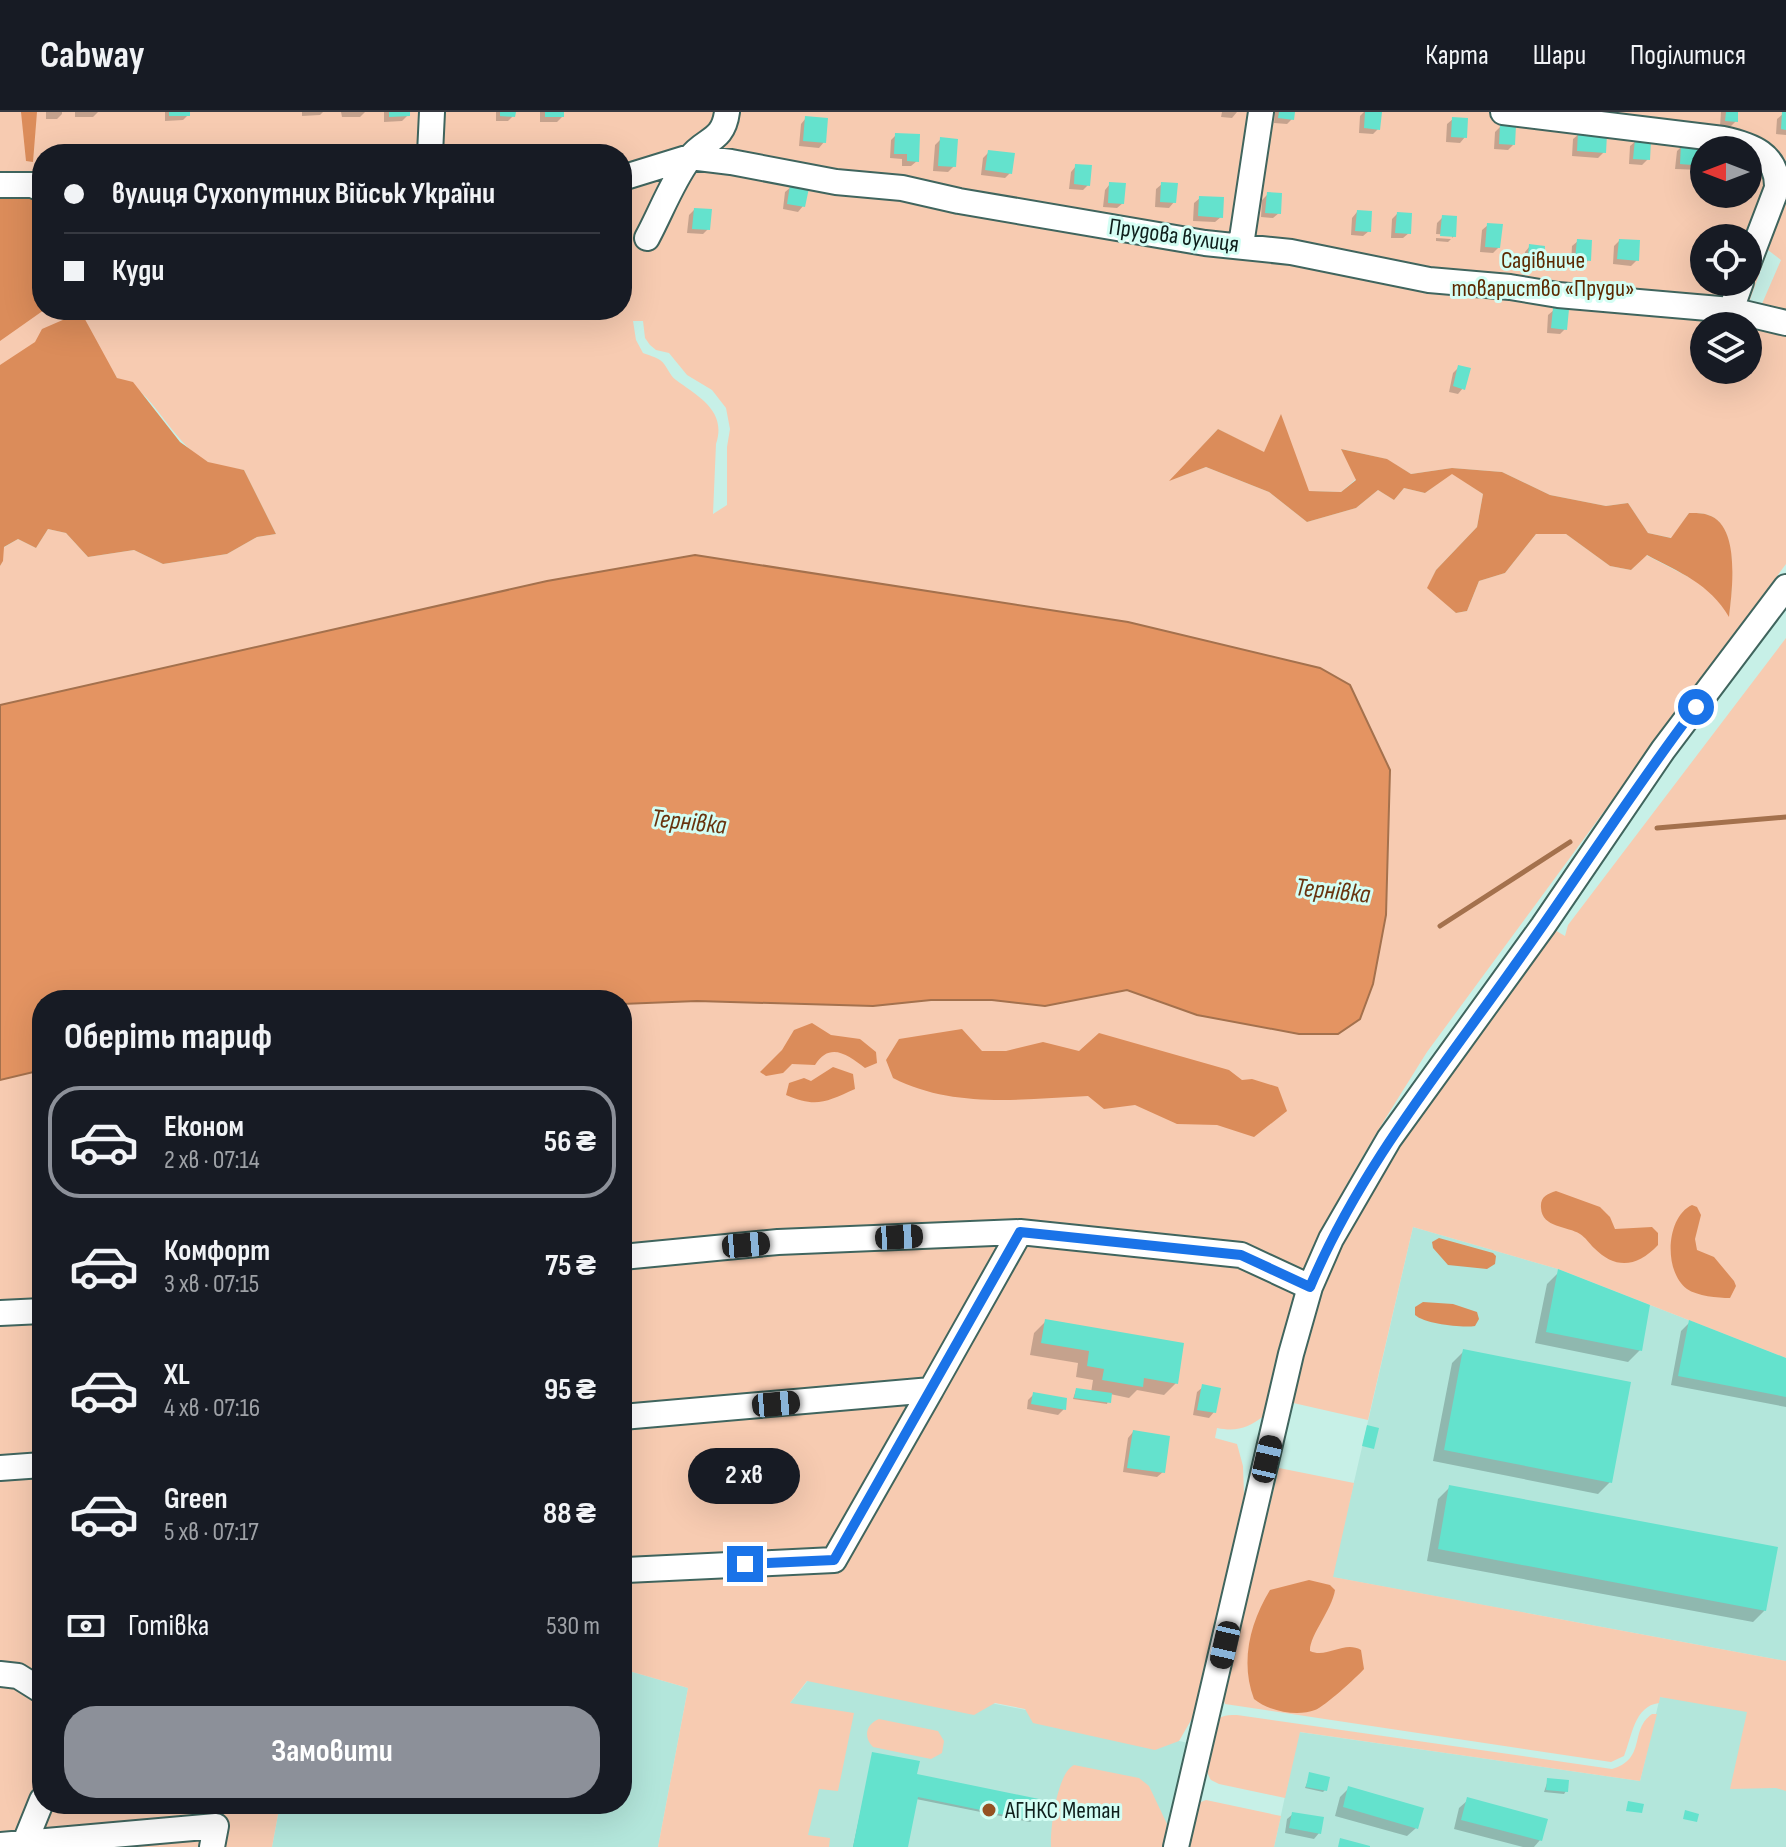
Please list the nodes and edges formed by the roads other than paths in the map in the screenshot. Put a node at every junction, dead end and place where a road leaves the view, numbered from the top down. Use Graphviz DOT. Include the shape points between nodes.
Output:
graph roads {
  1 [pos="432,112"];
  2 [pos="727,112"];
  3 [pos="1261,112"];
  4 [pos="1503,112"];
  5 [pos="430,144"];
  6 [pos="690,157"];
  7 [pos="632,175"];
  8 [pos="0,185"];
  9 [pos="32,185"];
  10 [pos="1781,186"];
  11 [pos="1762,231"];
  12 [pos="647,238"];
  13 [pos="1241,245"];
  14 [pos="1736,296"];
  15 [pos="1731,310"];
  16 [pos="1786,323"];
  17 [pos="1786,587"];
  18 [pos="1020,1232"];
  19 [pos="632,1256"];
  20 [pos="1310,1287"];
  21 [pos="32,1311"];
  22 [pos="0,1313"];
  23 [pos="931,1390"];
  24 [pos="632,1416"];
  25 [pos="32,1466"];
  26 [pos="0,1468"];
  27 [pos="632,1570"];
  28 [pos="0,1674"];
  29 [pos="32,1685"];
  30 [pos="34,1814"];
  31 [pos="16,1845"];
  32 [pos="212,1847"];
  33 [pos="1176,1847"];
  1 -- 5 [label="street"];
  2 -- 6 [label="street" via="720,134"];
  3 -- 13 [label="street"];
  4 -- 10 [label="street" via="1752,145 1771,163"];
  6 -- 7 [label="street, Прудова вулиця"];
  6 -- 12 [label="street"];
  6 -- 13 [label="street, Прудова вулиця"];
  8 -- 9 [label="street"];
  10 -- 11 [label="street"];
  13 -- 15 [label="street, Прудова вулиця" via="1429,280"];
  14 -- 15 [label="street"];
  15 -- 16 [label="street, Прудова вулиця"];
  17 -- 20 [label="street" via="1663,750 1389,1139 1331,1239"];
  18 -- 19 [label="street" via="778,1242"];
  18 -- 20 [label="street" via="1241,1255"];
  18 -- 23 [label="street"];
  20 -- 33 [label="street"];
  21 -- 22 [label="street"];
  23 -- 24 [label="street"];
  23 -- 27 [label="street" via="834,1560"];
  25 -- 26 [label="street"];
  28 -- 29 [label="street"];
  30 -- 31 [label="street"];
  31 -- 32 [label="street" via="216,1826"];
}
